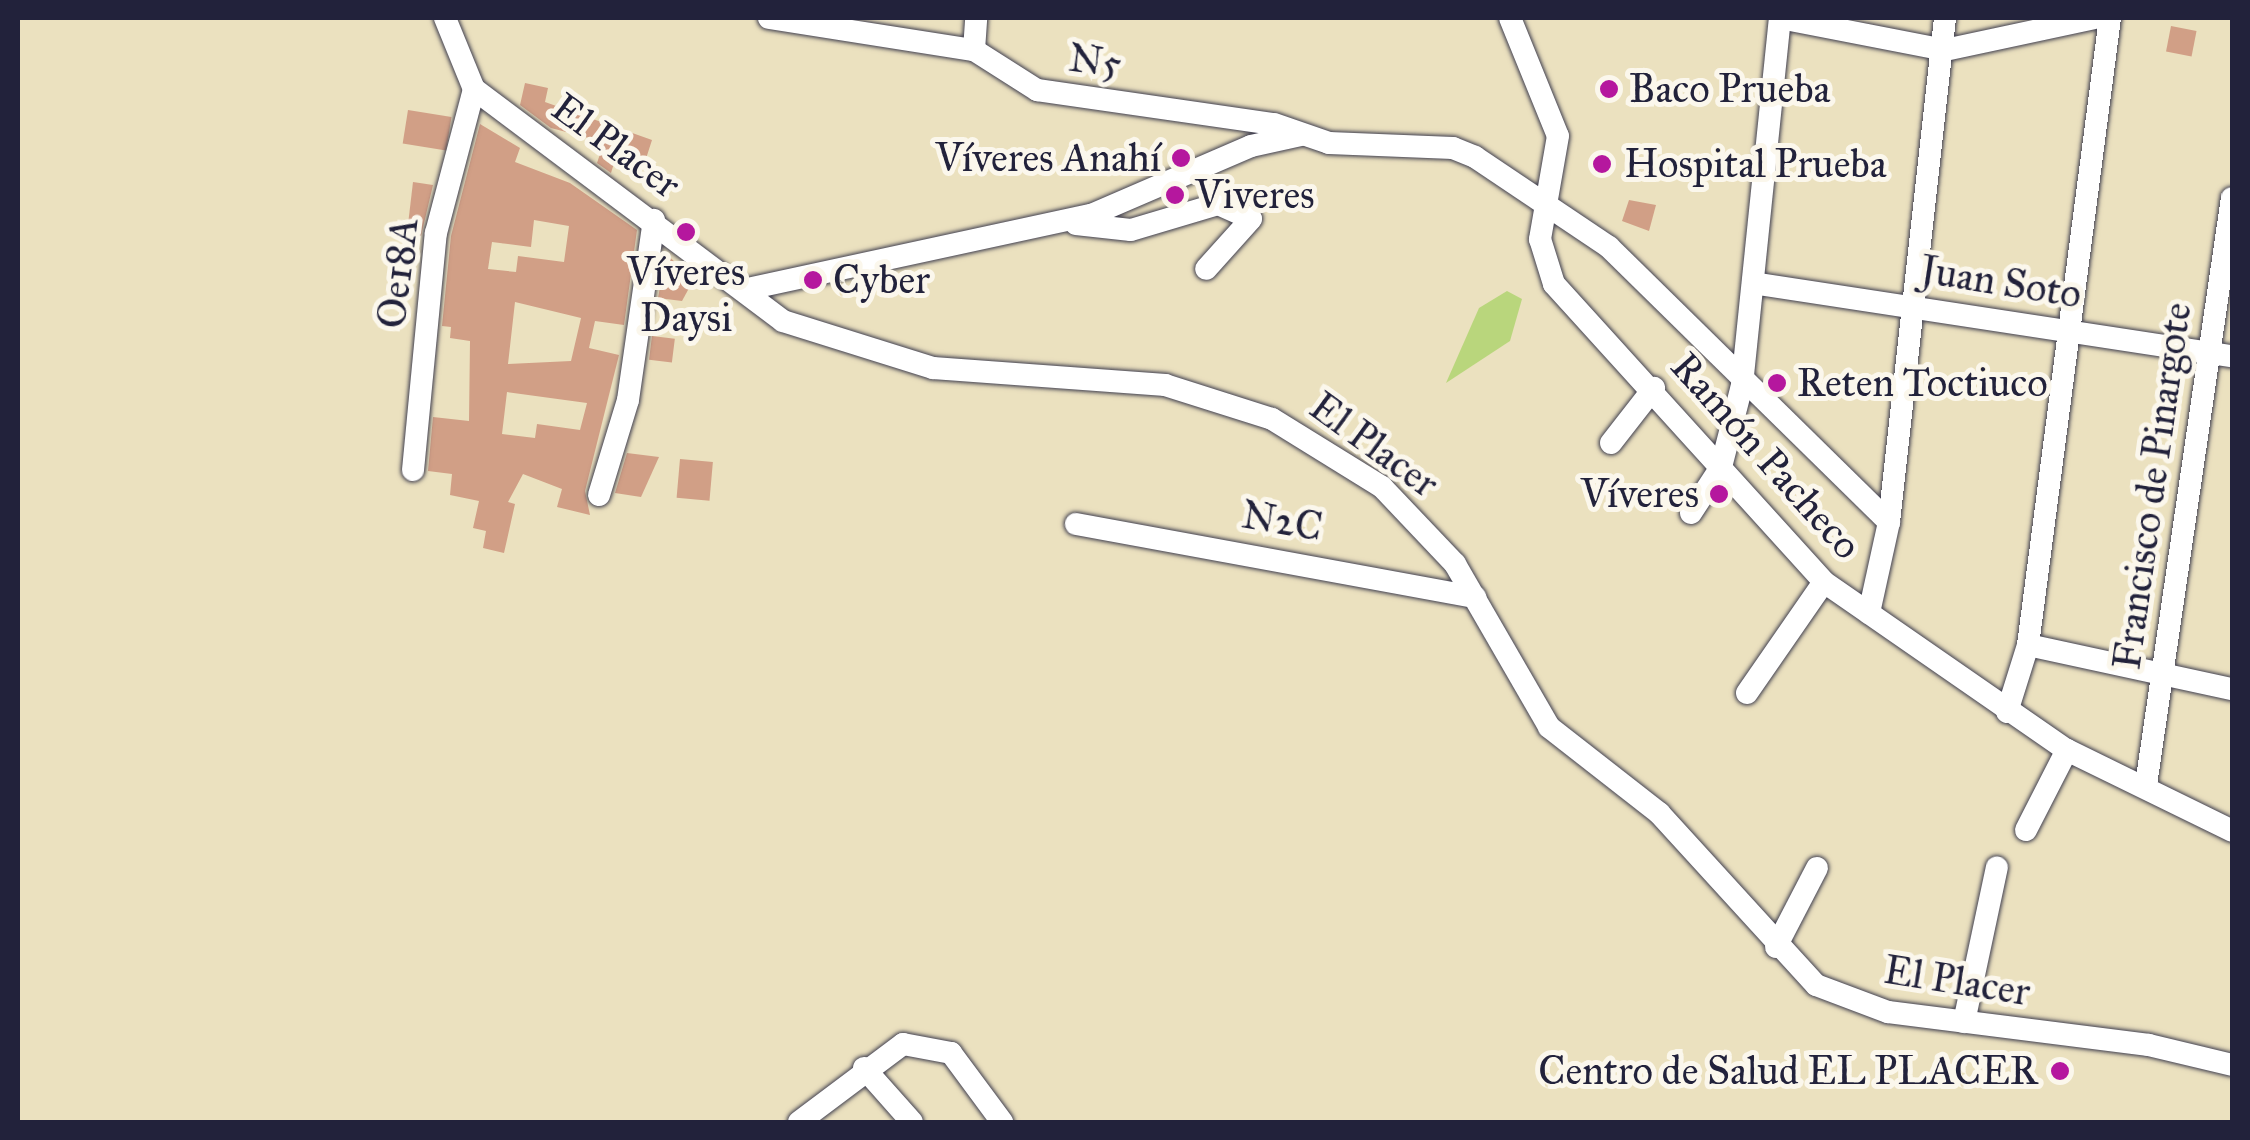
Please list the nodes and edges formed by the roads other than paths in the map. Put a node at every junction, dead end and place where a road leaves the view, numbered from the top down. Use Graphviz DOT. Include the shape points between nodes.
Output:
graph roads {
  1 [pos="446,18"];
  2 [pos="769,18"];
  3 [pos="976,18"];
  4 [pos="1510,18"];
  5 [pos="1780,18"];
  6 [pos="1945,18"];
  7 [pos="2094,18"];
  8 [pos="2110,18"];
  9 [pos="974,50"];
  10 [pos="1945,50"];
  11 [pos="474,89"];
  12 [pos="1301,136"];
  13 [pos="2232,198"];
  14 [pos="1551,204"];
  15 [pos="654,220"];
  16 [pos="1057,221"];
  17 [pos="1206,269"];
  18 [pos="1759,284"];
  19 [pos="743,290"];
  20 [pos="1915,307"];
  21 [pos="2071,331"];
  22 [pos="2221,354"];
  23 [pos="1742,385"];
  24 [pos="1654,388"];
  25 [pos="1611,443"];
  26 [pos="1720,467"];
  27 [pos="412,470"];
  28 [pos="598,495"];
  29 [pos="1691,513"];
  30 [pos="1890,522"];
  31 [pos="1076,524"];
  32 [pos="1824,582"];
  33 [pos="1475,597"];
  34 [pos="1869,613"];
  35 [pos="2028,644"];
  36 [pos="2162,676"];
  37 [pos="2232,689"];
  38 [pos="1747,693"];
  39 [pos="2007,712"];
  40 [pos="2067,750"];
  41 [pos="2146,784"];
  42 [pos="2026,830"];
  43 [pos="2232,831"];
  44 [pos="1997,867"];
  45 [pos="1817,868"];
  46 [pos="1776,947"];
  47 [pos="1964,1022"];
  48 [pos="2232,1065"];
  49 [pos="864,1068"];
  50 [pos="799,1122"];
  51 [pos="912,1122"];
  52 [pos="1002,1122"];
  1 -- 11 [label="street"];
  2 -- 9 [label="street, N5"];
  3 -- 9 [label="street"];
  4 -- 14 [label="street, Ramón Pacheco" via="1558,136"];
  5 -- 10 [label="street"];
  5 -- 18 [label="street"];
  6 -- 10 [label="street"];
  7 -- 10 [label="street"];
  8 -- 21 [label="street"];
  9 -- 12 [label="street, N5" via="1037,90"];
  10 -- 20 [label="street"];
  11 -- 15 [label="street, El Placer"];
  11 -- 27 [label="street, Oe18A" via="436,233"];
  12 -- 14 [label="street, N5" via="1453,148"];
  12 -- 16 [label="street"];
  13 -- 22 [label="street, Francisco de Pinargote"];
  14 -- 23 [label="street, N5" via="1608,247"];
  14 -- 24 [label="street, Ramón Pacheco" via="1540,239 1544,268"];
  15 -- 19 [label="street, El Placer"];
  15 -- 28 [label="street" via="628,400"];
  16 -- 17 [label="street" via="1132,230 1218,204 1251,219"];
  16 -- 19 [label="street"];
  18 -- 20 [label="street, Juan Soto"];
  18 -- 23 [label="street"];
  19 -- 33 [label="street, El Placer" via="784,321 873,355 994,374 1132,379 1272,419 1382,488"];
  20 -- 21 [label="street, Juan Soto"];
  20 -- 30 [label="street"];
  21 -- 22 [label="street, Juan Soto"];
  21 -- 35 [label="street"];
  22 -- 36 [label="street, Francisco de Pinargote"];
  23 -- 26 [label="street"];
  23 -- 30 [label="street, N5"];
  24 -- 25 [label="street"];
  24 -- 26 [label="street, Ramón Pacheco"];
  26 -- 29 [label="street"];
  26 -- 32 [label="street, Ramón Pacheco"];
  30 -- 34 [label="street"];
  31 -- 33 [label="street, N2C"];
  32 -- 34 [label="street, Ramón Pacheco"];
  32 -- 38 [label="street"];
  33 -- 46 [label="street, El Placer" via="1549,727 1660,814"];
  34 -- 39 [label="street, Ramón Pacheco"];
  35 -- 36 [label="street"];
  35 -- 39 [label="street"];
  36 -- 37 [label="street"];
  36 -- 41 [label="street, Francisco de Pinargote"];
  39 -- 40 [label="street, Ramón Pacheco"];
  40 -- 41 [label="street, Ramón Pacheco"];
  40 -- 42 [label="street"];
  41 -- 43 [label="street, Ramón Pacheco"];
  44 -- 47 [label="street"];
  45 -- 46 [label="street"];
  46 -- 47 [label="street, El Placer" via="1846,1000"];
  47 -- 48 [label="street, El Placer"];
  49 -- 50 [label="street"];
  49 -- 51 [label="street"];
  49 -- 52 [label="street" via="903,1044 951,1053"];
}
